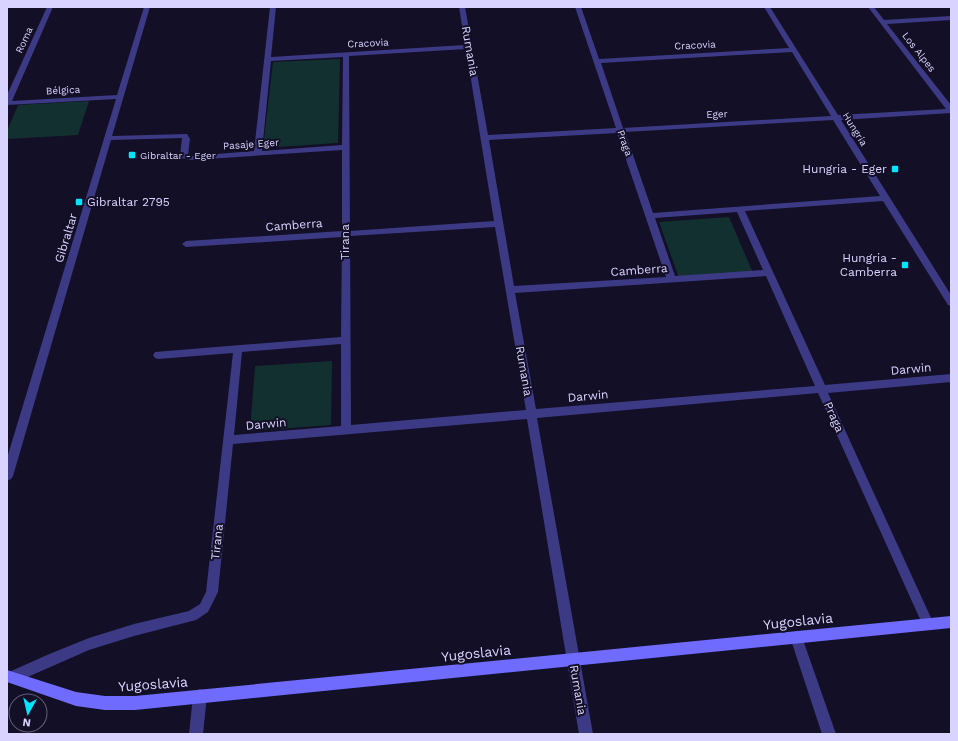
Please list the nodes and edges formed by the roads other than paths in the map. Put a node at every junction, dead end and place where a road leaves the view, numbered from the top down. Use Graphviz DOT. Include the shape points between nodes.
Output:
graph roads {
  1 [pos="50,7"];
  2 [pos="148,7"];
  3 [pos="273,7"];
  4 [pos="462,7"];
  5 [pos="578,7"];
  6 [pos="767,7"];
  7 [pos="871,7"];
  8 [pos="951,18"];
  9 [pos="883,22"];
  10 [pos="469,47"];
  11 [pos="794,50"];
  12 [pos="346,54"];
  13 [pos="268,59"];
  14 [pos="597,61"];
  15 [pos="120,98"];
  16 [pos="7,103"];
  17 [pos="951,111"];
  18 [pos="836,118"];
  19 [pos="620,130"];
  20 [pos="108,138"];
  21 [pos="484,138"];
  22 [pos="345,147"];
  23 [pos="258,153"];
  24 [pos="886,198"];
  25 [pos="740,209"];
  26 [pos="650,216"];
  27 [pos="499,224"];
  28 [pos="345,234"];
  29 [pos="186,244"];
  30 [pos="769,273"];
  31 [pos="672,280"];
  32 [pos="510,290"];
  33 [pos="951,302"];
  34 [pos="346,340"];
  35 [pos="238,348"];
  36 [pos="158,355"];
  37 [pos="951,378"];
  38 [pos="822,389"];
  39 [pos="531,414"];
  40 [pos="346,430"];
  41 [pos="228,440"];
  42 [pos="7,476"];
  43 [pos="951,622"];
  44 [pos="928,624"];
  45 [pos="796,637"];
  46 [pos="572,660"];
  47 [pos="11,676"];
  48 [pos="200,696"];
  49 [pos="196,734"];
  50 [pos="586,734"];
  51 [pos="829,734"];
  1 -- 16 [label="street, Roma"];
  2 -- 15 [label="street, Gibraltar"];
  3 -- 13 [label="street"];
  4 -- 10 [label="street, Rumania"];
  5 -- 14 [label="street, Praga"];
  6 -- 11 [label="street, Hungría"];
  7 -- 9 [label="street, Los Alpes"];
  8 -- 9 [label="street"];
  9 -- 17 [label="street, Los Alpes"];
  10 -- 12 [label="street, Cracovia"];
  10 -- 21 [label="street, Rumania"];
  11 -- 14 [label="street, Cracovia"];
  11 -- 18 [label="street, Hungría"];
  12 -- 13 [label="street, Cracovia"];
  12 -- 22 [label="street, Tirana"];
  13 -- 23 [label="street"];
  14 -- 19 [label="street, Praga"];
  15 -- 16 [label="street, Bélgica"];
  15 -- 20 [label="street, Gibraltar"];
  17 -- 18 [label="street, Eger"];
  18 -- 19 [label="street, Eger"];
  18 -- 24 [label="street, Hungría"];
  19 -- 21 [label="street, Eger"];
  19 -- 26 [label="street, Praga"];
  20 -- 23 [label="street, Pasaje Eger" via="184,136 184,156 192,158"];
  20 -- 42 [label="street, Gibraltar"];
  21 -- 27 [label="street, Rumania"];
  22 -- 23 [label="street, Pasaje Eger"];
  22 -- 28 [label="street, Tirana"];
  24 -- 25 [label="street"];
  24 -- 33 [label="street, Hungría"];
  25 -- 26 [label="street"];
  25 -- 30 [label="street, Praga"];
  26 -- 31 [label="street, Praga"];
  27 -- 28 [label="street, Camberra"];
  27 -- 32 [label="street, Rumania"];
  28 -- 29 [label="street, Camberra"];
  28 -- 34 [label="street, Tirana"];
  30 -- 31 [label="street, Camberra"];
  30 -- 38 [label="street, Praga"];
  31 -- 32 [label="street, Camberra"];
  32 -- 39 [label="street, Rumania"];
  34 -- 35 [label="street"];
  34 -- 40 [label="street, Tirana"];
  35 -- 36 [label="street"];
  35 -- 41 [label="street, Tirana"];
  37 -- 38 [label="street, Darwin"];
  38 -- 39 [label="street, Darwin"];
  38 -- 44 [label="street, Praga"];
  39 -- 40 [label="street, Darwin"];
  39 -- 46 [label="street, Rumania"];
  40 -- 41 [label="street, Darwin"];
  41 -- 47 [label="street, Tirana" via="212,592 204,608 192,616 89,644"];
  43 -- 44 [label="street, Yugoslavia"];
  44 -- 45 [label="street, Yugoslavia"];
  45 -- 46 [label="street, Yugoslavia"];
  45 -- 51 [label="street"];
  46 -- 48 [label="street, Yugoslavia"];
  46 -- 50 [label="street, Rumania"];
  47 -- 48 [label="street, Yugoslavia" via="55,693 105,703 135,703"];
  48 -- 49 [label="street"];
}
